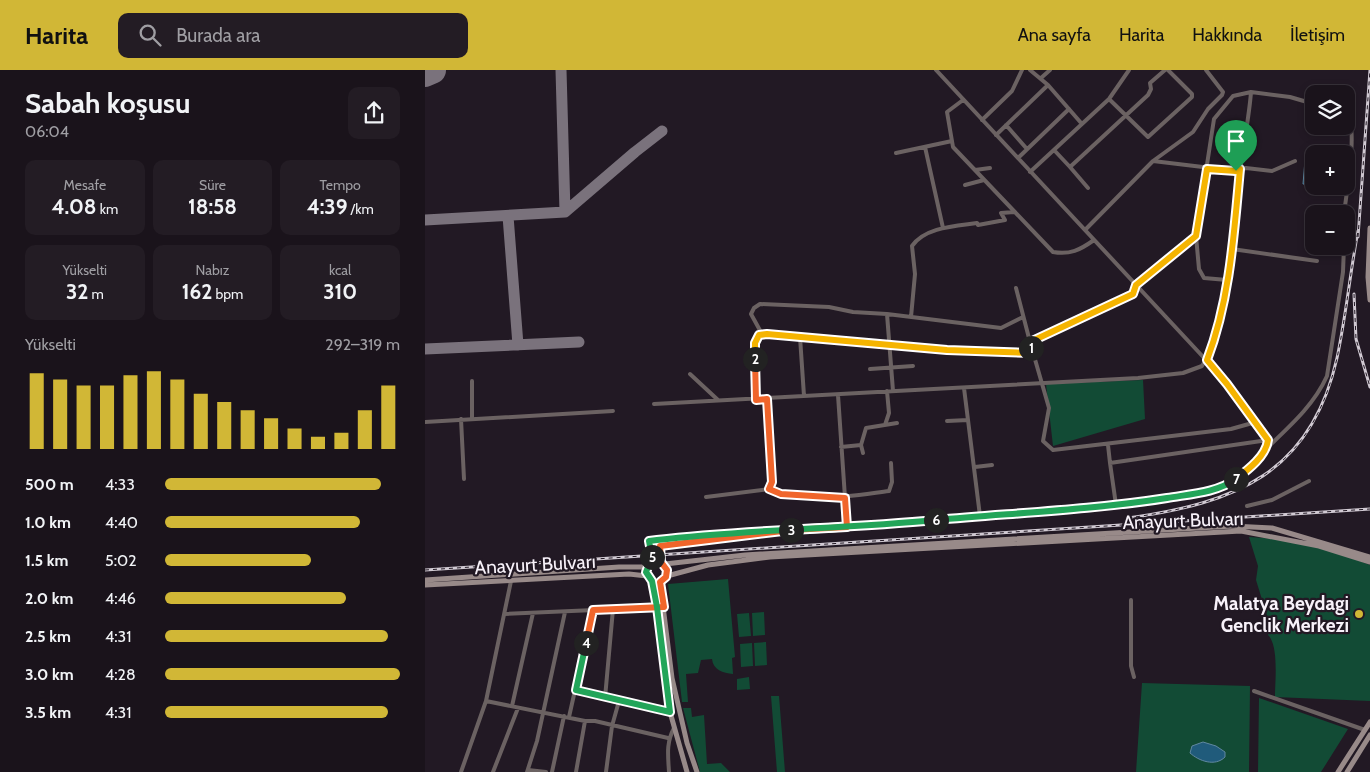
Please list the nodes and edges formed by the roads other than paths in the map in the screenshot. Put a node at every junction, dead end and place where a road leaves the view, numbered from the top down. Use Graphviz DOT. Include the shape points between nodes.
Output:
graph roads {
  1 [pos="936,70"];
  2 [pos="1022,70"];
  3 [pos="1030,70"];
  4 [pos="1050,70"];
  5 [pos="1129,70"];
  6 [pos="1166,70"];
  7 [pos="1206,70"];
  8 [pos="1041,78"];
  9 [pos="1048,85"];
  10 [pos="1251,92"];
  11 [pos="1109,99"];
  12 [pos="963,100"];
  13 [pos="1305,101"];
  14 [pos="1069,109"];
  15 [pos="1125,115"];
  16 [pos="982,120"];
  17 [pos="1082,124"];
  18 [pos="1007,125"];
  19 [pos="996,135"];
  20 [pos="1352,135"];
  21 [pos="952,141"];
  22 [pos="925,147"];
  23 [pos="1027,149"];
  24 [pos="1054,150"];
  25 [pos="896,153"];
  26 [pos="1018,158"];
  27 [pos="1153,161"];
  28 [pos="1295,161"];
  29 [pos="1070,167"];
  30 [pos="990,168"];
  31 [pos="1207,169"];
  32 [pos="1240,169"];
  33 [pos="975,170"];
  34 [pos="1030,172"];
  35 [pos="984,180"];
  36 [pos="965,185"];
  37 [pos="1088,188"];
  38 [pos="1345,205"];
  39 [pos="1014,212"];
  40 [pos="943,228"];
  41 [pos="1370,228"];
  42 [pos="1085,230"];
  43 [pos="1196,236"];
  44 [pos="1094,240"];
  45 [pos="1232,249"];
  46 [pos="1343,255"];
  47 [pos="1317,261"];
  48 [pos="1227,280"];
  49 [pos="1136,285"];
  50 [pos="1016,288"];
  51 [pos="1369,293"];
  52 [pos="1370,300"];
  53 [pos="887,314"];
  54 [pos="1023,317"];
  55 [pos="911,318"];
  56 [pos="762,334"];
  57 [pos="800,337"];
  58 [pos="1030,342"];
  59 [pos="889,343"];
  60 [pos="1033,353"];
  61 [pos="1207,360"];
  62 [pos="913,366"];
  63 [pos="891,368"];
  64 [pos="870,370"];
  65 [pos="690,374"];
  66 [pos="472,382"];
  67 [pos="1040,382"];
  68 [pos="964,388"];
  69 [pos="887,391"];
  70 [pos="893,391"];
  71 [pos="838,395"];
  72 [pos="804,396"];
  73 [pos="767,399"];
  74 [pos="718,400"];
  75 [pos="756,400"];
  76 [pos="654,404"];
  77 [pos="613,411"];
  78 [pos="472,418"];
  79 [pos="461,419"];
  80 [pos="968,420"];
  81 [pos="947,421"];
  82 [pos="425,422"];
  83 [pos="897,422"];
  84 [pos="1256,422"];
  85 [pos="885,425"];
  86 [pos="1268,440"];
  87 [pos="861,445"];
  88 [pos="1108,445"];
  89 [pos="841,448"];
  90 [pos="1267,448"];
  91 [pos="863,453"];
  92 [pos="891,463"];
  93 [pos="1110,463"];
  94 [pos="992,465"];
  95 [pos="975,467"];
  96 [pos="464,479"];
  97 [pos="1309,481"];
  98 [pos="769,489"];
  99 [pos="706,497"];
  100 [pos="845,498"];
  101 [pos="1116,505"];
  102 [pos="1247,506"];
  103 [pos="980,516"];
  104 [pos="847,527"];
  105 [pos="765,532"];
  106 [pos="657,540"];
  107 [pos="660,546"];
  108 [pos="1370,557"];
  109 [pos="1370,562"];
  110 [pos="663,563"];
  111 [pos="648,565"];
  112 [pos="647,576"];
  113 [pos="667,576"];
  114 [pos="425,580"];
  115 [pos="511,581"];
  116 [pos="652,581"];
  117 [pos="660,582"];
  118 [pos="425,585"];
  119 [pos="1131,600"];
  120 [pos="657,607"];
  121 [pos="664,607"];
  122 [pos="613,609"];
  123 [pos="593,610"];
  124 [pos="565,612"];
  125 [pos="533,613"];
  126 [pos="505,614"];
  127 [pos="1134,677"];
  128 [pos="576,690"];
  129 [pos="1253,691"];
  130 [pos="605,698"];
  131 [pos="487,701"];
  132 [pos="619,701"];
  133 [pos="512,706"];
  134 [pos="518,708"];
  135 [pos="544,712"];
  136 [pos="670,712"];
  137 [pos="564,716"];
  138 [pos="569,718"];
  139 [pos="585,721"];
  140 [pos="1370,722"];
  141 [pos="612,726"];
  142 [pos="674,728"];
  143 [pos="1365,730"];
  144 [pos="1370,735"];
  145 [pos="668,738"];
  146 [pos="528,771"];
  147 [pos="461,772"];
  148 [pos="493,772"];
  149 [pos="546,772"];
  150 [pos="552,772"];
  151 [pos="576,772"];
  152 [pos="605,772"];
  153 [pos="669,772"];
  154 [pos="687,772"];
  155 [pos="697,772"];
  156 [pos="1338,772"];
  157 [pos="1347,772"];
  1 -- 12 [label="street"];
  2 -- 16 [label="street" via="1012,91"];
  3 -- 8 [label="street"];
  4 -- 8 [label="street"];
  5 -- 11 [label="street"];
  6 -- 15 [label="street" via="1150,83 1148,95"];
  6 -- 15 [label="street" via="1192,94 1192,98 1147,137"];
  7 -- 27 [label="street" via="1222,95 1193,132"];
  8 -- 9 [label="street"];
  9 -- 14 [label="street"];
  9 -- 18 [label="street"];
  10 -- 13 [label="street"];
  10 -- 31 [label="street" via="1233,96 1218,112 1214,119"];
  10 -- 32 [label="street"];
  11 -- 15 [label="street"];
  11 -- 17 [label="street"];
  12 -- 16 [label="street"];
  12 -- 21 [label="street" via="947,112"];
  14 -- 17 [label="street"];
  14 -- 23 [label="street"];
  15 -- 29 [label="street"];
  16 -- 19 [label="street"];
  17 -- 24 [label="street"];
  18 -- 19 [label="street"];
  18 -- 23 [label="street"];
  19 -- 26 [label="street"];
  20 -- 38 [label="street"];
  21 -- 22 [label="street"];
  21 -- 33 [label="street" via="953,147"];
  22 -- 25 [label="street"];
  22 -- 40 [label="street"];
  23 -- 26 [label="street"];
  24 -- 29 [label="street"];
  24 -- 34 [label="street"];
  26 -- 34 [label="street"];
  27 -- 31 [label="street"];
  27 -- 42 [label="street"];
  28 -- 32 [label="street" via="1271,171"];
  29 -- 37 [label="street"];
  30 -- 33 [label="street"];
  31 -- 32 [label="street"];
  31 -- 43 [label="street"];
  32 -- 45 [label="street"];
  33 -- 35 [label="street"];
  34 -- 42 [label="street"];
  35 -- 36 [label="street"];
  35 -- 39 [label="street"];
  39 -- 40 [label="street" via="1001,213 1005,220"];
  39 -- 44 [label="street" via="1053,252 1079,251"];
  40 -- 55 [label="street" via="918,238 912,246 915,274"];
  41 -- 51 [label="main road"];
  42 -- 44 [label="street"];
  43 -- 48 [label="street" via="1199,269 1204,278"];
  43 -- 49 [label="street"];
  44 -- 49 [label="street"];
  45 -- 47 [label="street"];
  45 -- 48 [label="street"];
  46 -- 90 [label="street" via="1327,376 1295,422"];
  48 -- 61 [label="street" via="1218,330"];
  49 -- 58 [label="street" via="1133,294"];
  49 -- 61 [label="street"];
  50 -- 54 [label="street"];
  51 -- 52 [label="main road"];
  53 -- 55 [label="street"];
  53 -- 56 [label="street" via="760,304 751,314"];
  53 -- 59 [label="street"];
  54 -- 55 [label="street" via="1001,328"];
  54 -- 58 [label="street"];
  56 -- 57 [label="street"];
  56 -- 75 [label="street" via="755,343"];
  57 -- 59 [label="street"];
  57 -- 72 [label="street"];
  58 -- 60 [label="street"];
  59 -- 60 [label="street" via="947,350"];
  59 -- 63 [label="street"];
  60 -- 67 [label="street"];
  61 -- 67 [label="street" via="1202,366 1183,373"];
  61 -- 84 [label="street"];
  62 -- 63 [label="street"];
  63 -- 64 [label="street"];
  63 -- 70 [label="street"];
  65 -- 74 [label="street"];
  66 -- 78 [label="street"];
  67 -- 68 [label="street"];
  67 -- 88 [label="street" via="1049,408 1043,436 1046,446 1053,450"];
  68 -- 70 [label="street"];
  68 -- 80 [label="street"];
  69 -- 70 [label="street"];
  69 -- 71 [label="street"];
  69 -- 85 [label="street" via="889,413"];
  71 -- 72 [label="street"];
  71 -- 89 [label="street"];
  72 -- 73 [label="street"];
  73 -- 75 [label="street"];
  73 -- 98 [label="street" via="772,482"];
  74 -- 75 [label="street"];
  74 -- 76 [label="street"];
  77 -- 78 [label="street"];
  78 -- 79 [label="street"];
  79 -- 82 [label="street"];
  79 -- 96 [label="street"];
  80 -- 81 [label="street"];
  80 -- 95 [label="street"];
  83 -- 85 [label="street"];
  84 -- 86 [label="street"];
  84 -- 88 [label="street" via="1231,429"];
  85 -- 87 [label="street" via="866,428"];
  86 -- 90 [label="street"];
  86 -- 93 [label="street"];
  87 -- 89 [label="street"];
  87 -- 91 [label="street"];
  88 -- 93 [label="street"];
  89 -- 100 [label="street"];
  90 -- 101 [label="street" via="1225,487"];
  92 -- 100 [label="street" via="889,491"];
  93 -- 101 [label="street"];
  94 -- 95 [label="street"];
  95 -- 103 [label="street"];
  97 -- 102 [label="street" via="1272,500"];
  98 -- 99 [label="street"];
  98 -- 100 [label="street" via="781,494"];
  100 -- 104 [label="street"];
  101 -- 103 [label="street"];
  103 -- 104 [label="street"];
  104 -- 105 [label="street"];
  105 -- 106 [label="street" via="733,531"];
  105 -- 107 [label="street"];
  106 -- 107 [label="street"];
  106 -- 111 [label="street" via="649,541 652,555"];
  107 -- 110 [label="street"];
  108 -- 110 [label="main road, Anayurt Bulvarı" via="1273,528 1238,526 745,555"];
  109 -- 113 [label="main road, Anayurt Bulvarı" via="1319,546 1241,531 770,556 708,565"];
  110 -- 111 [label="main road"];
  110 -- 113 [label="main road"];
  111 -- 112 [label="main road"];
  111 -- 114 [label="main road, Anayurt Bulvarı"];
  112 -- 115 [label="main road, Anayurt Bulvarı" via="629,574"];
  112 -- 116 [label="main road"];
  113 -- 117 [label="main road"];
  115 -- 118 [label="main road, Anayurt Bulvarı"];
  115 -- 126 [label="street"];
  116 -- 117 [label="main road"];
  116 -- 120 [label="main road"];
  117 -- 121 [label="main road"];
  119 -- 127 [label="street" via="1131,666"];
  120 -- 121 [label="street"];
  120 -- 122 [label="street"];
  120 -- 136 [label="main road"];
  121 -- 155 [label="main road" via="672,678"];
  122 -- 123 [label="street"];
  122 -- 130 [label="street"];
  123 -- 124 [label="street"];
  123 -- 128 [label="street"];
  124 -- 125 [label="street"];
  124 -- 135 [label="street"];
  125 -- 126 [label="street"];
  125 -- 133 [label="street"];
  126 -- 131 [label="street"];
  128 -- 130 [label="street"];
  128 -- 138 [label="street"];
  129 -- 143 [label="street"];
  130 -- 132 [label="street"];
  131 -- 133 [label="street"];
  131 -- 147 [label="street"];
  132 -- 136 [label="street"];
  132 -- 141 [label="street"];
  133 -- 134 [label="street"];
  134 -- 135 [label="street"];
  134 -- 148 [label="street"];
  135 -- 137 [label="street"];
  135 -- 146 [label="street"];
  136 -- 142 [label="main road"];
  137 -- 138 [label="street"];
  137 -- 150 [label="street"];
  138 -- 139 [label="street"];
  139 -- 141 [label="street"];
  139 -- 151 [label="street"];
  140 -- 143 [label="main road"];
  141 -- 145 [label="street"];
  141 -- 152 [label="street"];
  142 -- 145 [label="street"];
  142 -- 154 [label="main road"];
  143 -- 156 [label="main road"];
  144 -- 157 [label="main road"];
  145 -- 153 [label="street"];
  146 -- 149 [label="street"];
}
